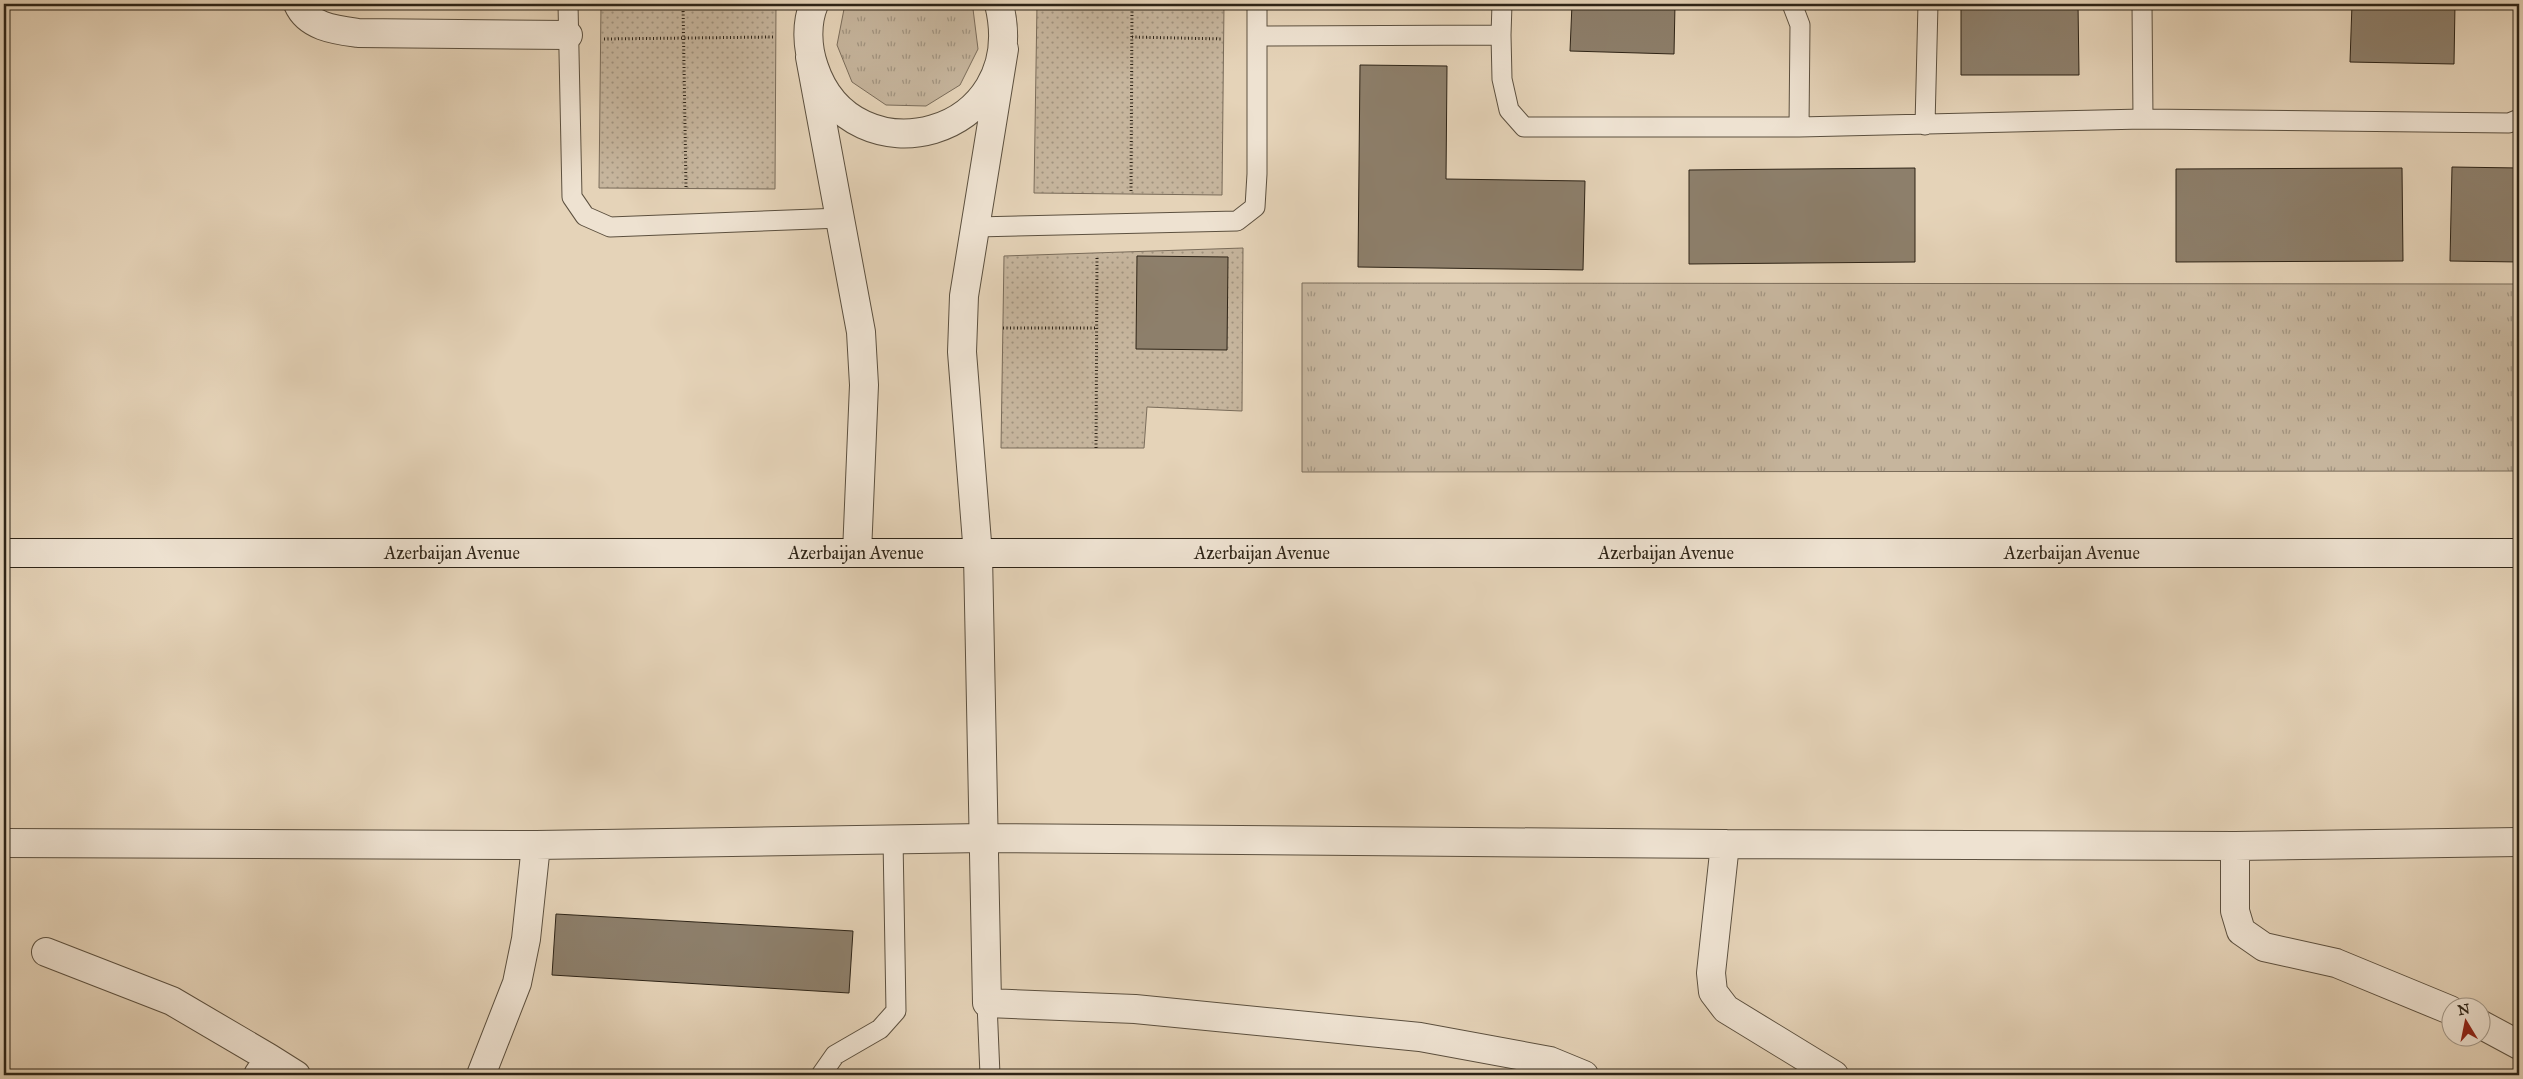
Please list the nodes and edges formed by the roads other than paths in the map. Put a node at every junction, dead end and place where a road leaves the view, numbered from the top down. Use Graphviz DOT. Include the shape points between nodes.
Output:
graph roads {
  1 [pos="298,4"];
  2 [pos="568,4"];
  3 [pos="814,4"];
  4 [pos="999,4"];
  5 [pos="1256,4"];
  6 [pos="1502,4"];
  7 [pos="1792,4"];
  8 [pos="1928,4"];
  9 [pos="2142,4"];
  10 [pos="568,35"];
  11 [pos="1501,35"];
  12 [pos="1257,36"];
  13 [pos="1004,49"];
  14 [pos="810,56"];
  15 [pos="2143,119"];
  16 [pos="2519,119"];
  17 [pos="1925,125"];
  18 [pos="1799,127"];
  19 [pos="841,218"];
  20 [pos="976,226"];
  21 [pos="857,553"];
  22 [pos="2519,553"];
  23 [pos="4,554"];
  24 [pos="978,555"];
  25 [pos="983,838"];
  26 [pos="893,839"];
  27 [pos="2519,842"];
  28 [pos="4,843"];
  29 [pos="1725,844"];
  30 [pos="536,845"];
  31 [pos="2235,846"];
  32 [pos="46,952"];
  33 [pos="988,1003"];
  34 [pos="2440,1006"];
  35 [pos="2490,1029"];
  36 [pos="2519,1045"];
  37 [pos="264,1067"];
  38 [pos="296,1075"];
  39 [pos="481,1075"];
  40 [pos="821,1075"];
  41 [pos="990,1075"];
  42 [pos="1584,1075"];
  43 [pos="1834,1075"];
  1 -- 10 [label="street" via="324,28 358,34"];
  2 -- 10 [label="lane"];
  3 -- 14 [label="street" via="808,34"];
  4 -- 13 [label="street" via="1004,26"];
  5 -- 12 [label="lane"];
  6 -- 11 [label="lane"];
  7 -- 18 [label="lane" via="1800,25"];
  8 -- 17 [label="lane"];
  9 -- 15 [label="lane"];
  10 -- 19 [label="lane" via="572,197 585,216 610,227"];
  11 -- 12 [label="lane"];
  11 -- 18 [label="lane" via="1502,79 1508,110 1524,127"];
  12 -- 20 [label="lane" via="1255,207 1237,220"];
  13 -- 14 [label="street" via="988,91 973,109 954,122 910,134 866,125 846,113 830,98"];
  13 -- 20 [label="street"];
  14 -- 19 [label="street"];
  15 -- 16 [label="lane" via="2509,123"];
  15 -- 17 [label="lane"];
  17 -- 18 [label="lane"];
  19 -- 21 [label="street" via="862,341 864,385"];
  20 -- 24 [label="street" via="964,296 962,352"];
  21 -- 23 [label="street, Azerbaijan Avenue"];
  21 -- 24 [label="street, Azerbaijan Avenue"];
  22 -- 24 [label="street, Azerbaijan Avenue"];
  24 -- 25 [label="street"];
  25 -- 26 [label="street"];
  25 -- 29 [label="street"];
  25 -- 33 [label="street"];
  26 -- 30 [label="street"];
  26 -- 40 [label="lane" via="896,1011 880,1029 835,1055"];
  27 -- 31 [label="street"];
  28 -- 30 [label="street"];
  29 -- 31 [label="street"];
  29 -- 43 [label="street" via="1711,973 1713,992 1726,1009"];
  30 -- 39 [label="street" via="526,939 517,983"];
  31 -- 34 [label="street" via="2235,912 2241,931 2264,947 2336,963"];
  32 -- 37 [label="street" via="172,1001"];
  33 -- 41 [label="lane"];
  33 -- 42 [label="street" via="1135,1009 1420,1037 1550,1061"];
  35 -- 36 [label="street"];
  37 -- 38 [label="street"];
}
